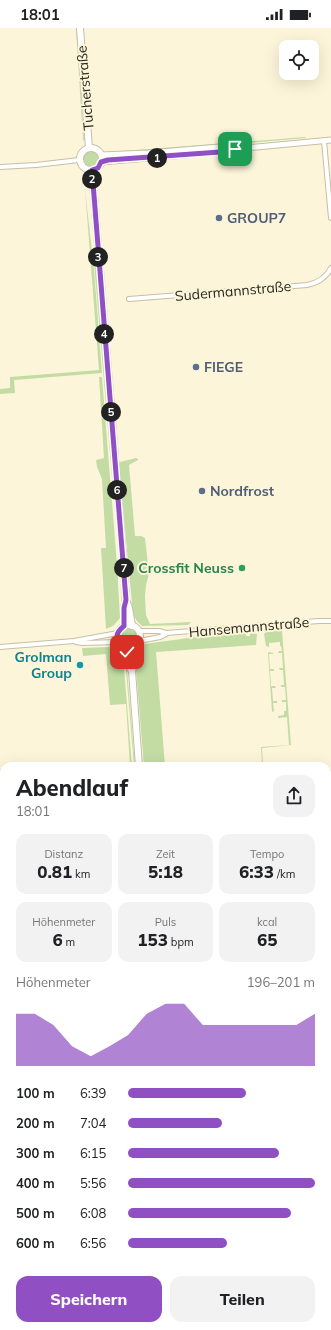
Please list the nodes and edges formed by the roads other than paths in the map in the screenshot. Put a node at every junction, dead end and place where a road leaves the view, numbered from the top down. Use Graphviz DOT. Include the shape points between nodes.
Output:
graph roads {
  1 [pos="80,28"];
  2 [pos="331,140"];
  3 [pos="324,141"];
  4 [pos="90,148"];
  5 [pos="235,149"];
  6 [pos="101,155"];
  7 [pos="79,160"];
  8 [pos="101,162"];
  9 [pos="0,166"];
  10 [pos="92,170"];
  11 [pos="331,218"];
  12 [pos="331,268"];
  13 [pos="129,299"];
  14 [pos="126,600"];
  15 [pos="331,621"];
  16 [pos="124,626"];
  17 [pos="132,626"];
  18 [pos="139,631"];
  19 [pos="118,633"];
  20 [pos="166,633"];
  21 [pos="74,641"];
  22 [pos="139,641"];
  23 [pos="119,642"];
  24 [pos="134,646"];
  25 [pos="0,647"];
  26 [pos="126,647"];
  27 [pos="132,671"];
  28 [pos="140,762"];
  1 -- 4 [label="main road, Tucherstraße"];
  2 -- 3 [label="street"];
  3 -- 5 [label="street"];
  3 -- 11 [label="street"];
  4 -- 6 [label="main road, Tucherstraße" via="97,150"];
  4 -- 7 [label="main road, Tucherstraße" via="82,152"];
  5 -- 6 [label="street"];
  5 -- 8 [label="street"];
  6 -- 8 [label="main road"];
  7 -- 9 [label="street"];
  7 -- 10 [label="main road" via="82,167"];
  8 -- 10 [label="main road" via="98,168"];
  10 -- 14 [label="main road"];
  12 -- 13 [label="street, Sudermannstraße" via="319,281 307,285"];
  14 -- 16 [label="main road"];
  14 -- 17 [label="main road" via="130,608"];
  15 -- 20 [label="street, Hansemannstraße"];
  16 -- 17 [label="main road"];
  16 -- 19 [label="main road"];
  17 -- 18 [label="main road"];
  18 -- 20 [label="street, Hansemannstraße"];
  18 -- 22 [label="main road"];
  19 -- 21 [label="street"];
  19 -- 23 [label="main road"];
  20 -- 22 [label="street, Hansemannstraße" via="160,637"];
  21 -- 23 [label="street"];
  21 -- 25 [label="street"];
  22 -- 24 [label="main road"];
  23 -- 26 [label="main road"];
  24 -- 26 [label="main road"];
  24 -- 27 [label="main road"];
  26 -- 27 [label="main road" via="128,665"];
  27 -- 28 [label="main road"];
}
